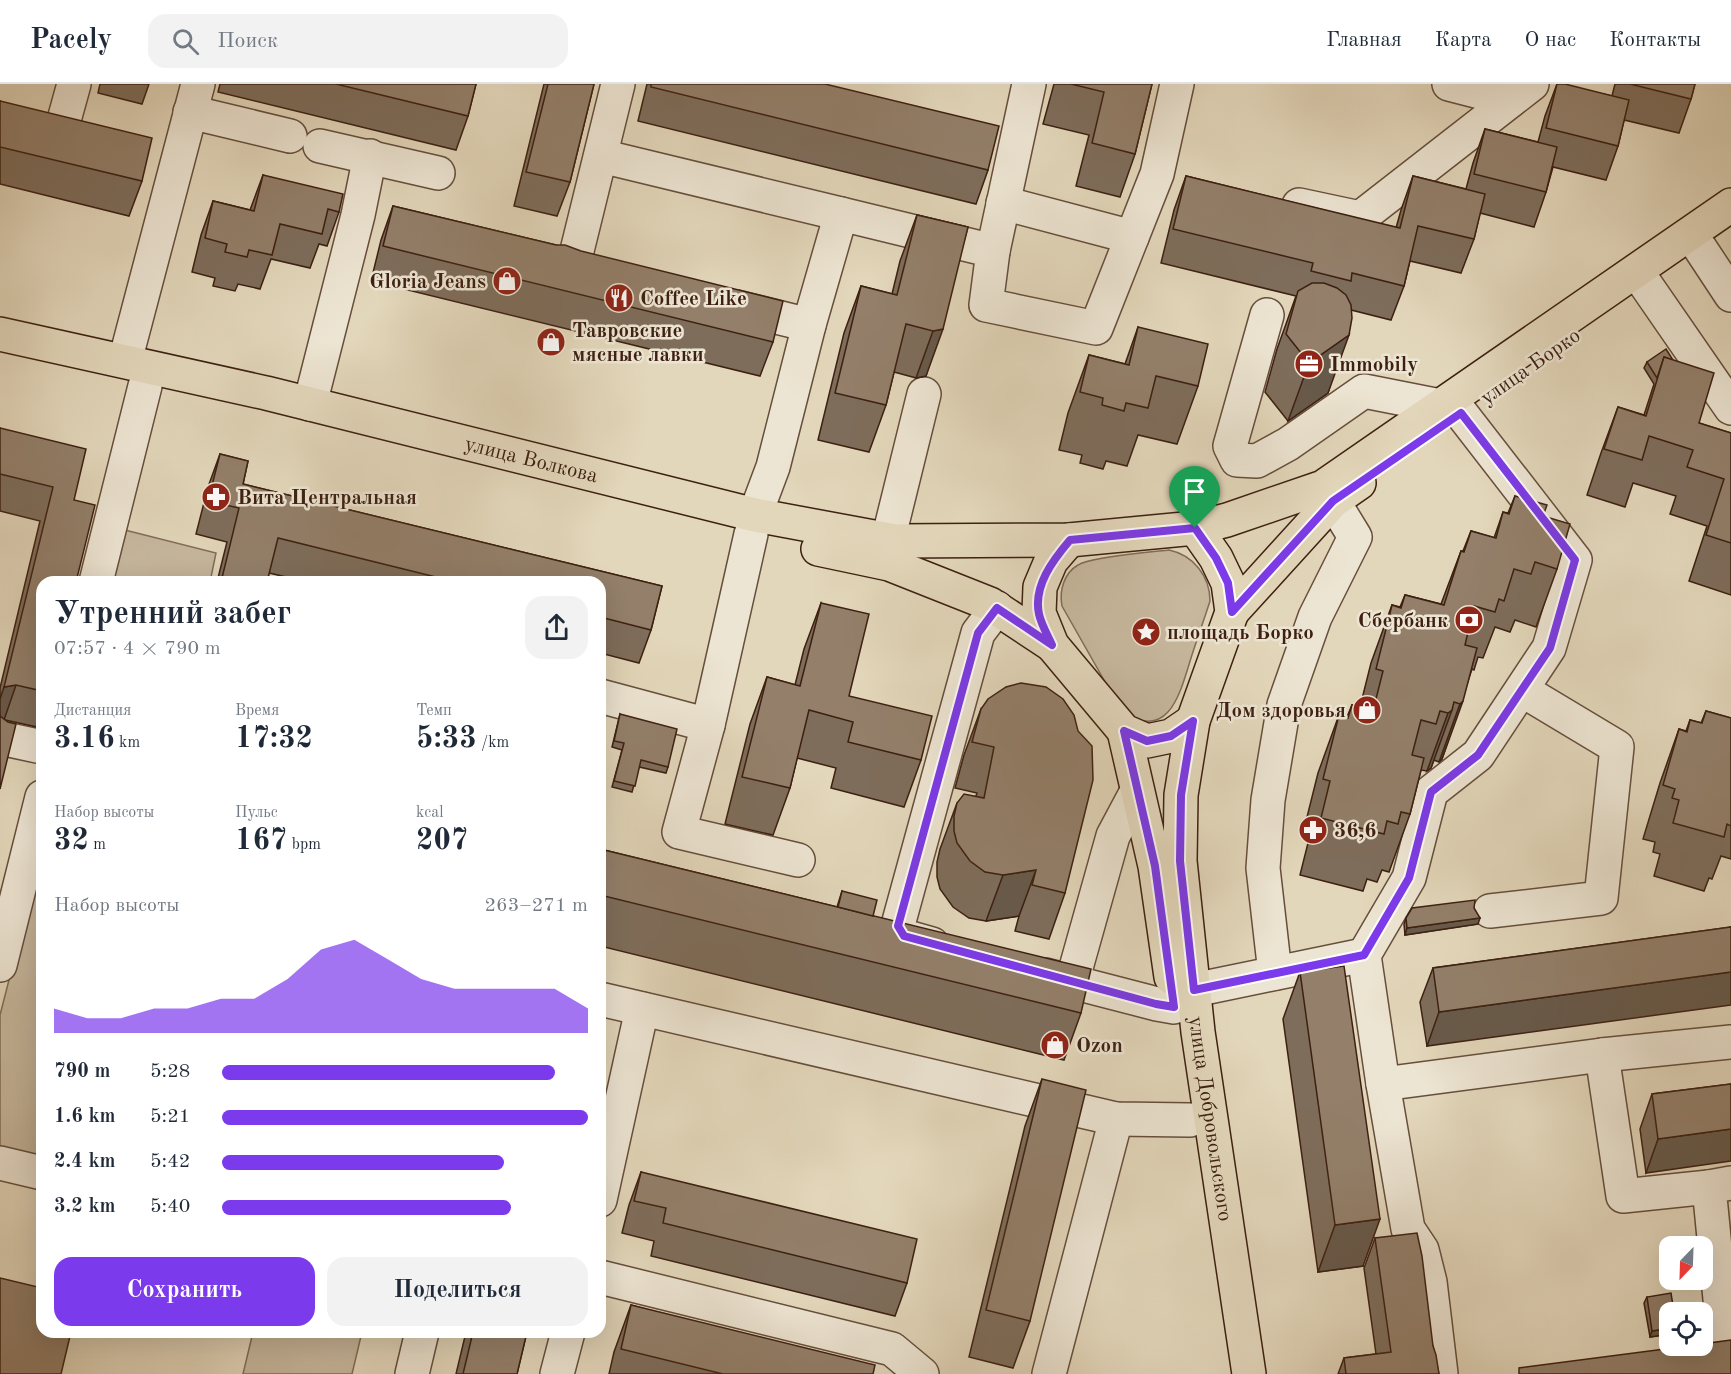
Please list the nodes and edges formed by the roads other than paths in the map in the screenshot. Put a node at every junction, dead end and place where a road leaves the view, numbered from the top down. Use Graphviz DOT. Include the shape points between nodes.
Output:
graph roads {
  1 [pos="74,84"];
  2 [pos="618,84"];
  3 [pos="1029,84"];
  4 [pos="1177,84"];
  5 [pos="1449,84"];
  6 [pos="1521,92"];
  7 [pos="194,98"];
  8 [pos="28,122"];
  9 [pos="370,156"];
  10 [pos="601,156"];
  11 [pos="438,172"];
  12 [pos="1157,174"];
  13 [pos="1191,181"];
  14 [pos="1270,198"];
  15 [pos="1003,203"];
  16 [pos="1731,205"];
  17 [pos="358,214"];
  18 [pos="841,214"];
  19 [pos="392,223"];
  20 [pos="1731,227"];
  21 [pos="1132,237"];
  22 [pos="1700,248"];
  23 [pos="993,251"];
  24 [pos="630,281"];
  25 [pos="1646,285"];
  26 [pos="1731,295"];
  27 [pos="708,300"];
  28 [pos="1267,315"];
  29 [pos="809,325"];
  30 [pos="0,334"];
  31 [pos="0,354"];
  32 [pos="135,374"];
  33 [pos="924,394"];
  34 [pos="310,404"];
  35 [pos="1731,408"];
  36 [pos="1450,409"];
  37 [pos="1333,501"];
  38 [pos="753,525"];
  39 [pos="1195,528"];
  40 [pos="1070,540"];
  41 [pos="888,552"];
  42 [pos="97,576"];
  43 [pos="997,608"];
  44 [pos="1232,612"];
  45 [pos="1052,645"];
  46 [pos="1522,690"];
  47 [pos="606,698"];
  48 [pos="1193,721"];
  49 [pos="708,724"];
  50 [pos="1124,731"];
  51 [pos="0,738"];
  52 [pos="36,746"];
  53 [pos="1137,791"];
  54 [pos="36,821"];
  55 [pos="798,860"];
  56 [pos="1490,911"];
  57 [pos="960,951"];
  58 [pos="1364,955"];
  59 [pos="0,965"];
  60 [pos="1015,966"];
  61 [pos="1275,973"];
  62 [pos="1072,982"];
  63 [pos="1184,998"];
  64 [pos="606,1000"];
  65 [pos="642,1009"];
  66 [pos="1731,1042"];
  67 [pos="1602,1055"];
  68 [pos="1383,1084"];
  69 [pos="1116,1119"];
  70 [pos="1190,1120"];
  71 [pos="0,1164"];
  72 [pos="36,1172"];
  73 [pos="606,1173"];
  74 [pos="1720,1185"];
  75 [pos="606,1278"];
  76 [pos="1727,1333"];
  77 [pos="421,1338"];
  78 [pos="567,1338"];
  79 [pos="412,1374"];
  80 [pos="558,1374"];
  81 [pos="922,1374"];
  82 [pos="1049,1374"];
  83 [pos="1228,1374"];
  84 [pos="1249,1374"];
  85 [pos="1441,1374"];
  86 [pos="1644,1374"];
  1 -- 8 [label="lane" via="73,134"];
  2 -- 10 [label="lane"];
  3 -- 15 [label="lane"];
  4 -- 12 [label="lane"];
  5 -- 6 [label="lane"];
  6 -- 14 [label="lane" via="1360,218"];
  7 -- 9 [label="lane" via="305,141"];
  7 -- 32 [label="lane" via="166,159"];
  9 -- 11 [label="lane"];
  9 -- 17 [label="lane"];
  10 -- 18 [label="lane"];
  10 -- 24 [label="lane" via="573,267"];
  12 -- 13 [label="lane"];
  12 -- 21 [label="lane"];
  15 -- 21 [label="lane"];
  15 -- 23 [label="lane"];
  16 -- 36 [label="main road, улица Борко"];
  17 -- 19 [label="lane"];
  17 -- 34 [label="lane"];
  18 -- 23 [label="lane"];
  18 -- 29 [label="lane"];
  20 -- 22 [label="main road, улица Борко"];
  21 -- 23 [label="lane" via="1096,328 986,305"];
  22 -- 25 [label="main road, улица Борко"];
  22 -- 26 [label="lane"];
  25 -- 35 [label="lane"];
  25 -- 36 [label="main road, улица Борко"];
  27 -- 29 [label="lane"];
  28 -- 36 [label="lane" via="1230,446 1237,460 1257,461 1364,391"];
  29 -- 38 [label="lane" via="773,467"];
  30 -- 32 [label="main road, улица Волкова"];
  31 -- 32 [label="main road, улица Волкова"];
  32 -- 34 [label="main road, улица Волкова"];
  32 -- 38 [label="main road, улица Волкова" via="261,412"];
  32 -- 42 [label="lane"];
  33 -- 41 [label="lane"];
  34 -- 38 [label="main road, улица Волкова"];
  36 -- 37 [label="main road, улица Борко"];
  36 -- 39 [label="main road, улица Борко" via="1323,487"];
  36 -- 46 [label="lane" via="1575,560 1550,648"];
  37 -- 44 [label="main road, улица Борко"];
  37 -- 61 [label="lane" via="1355,537 1315,617 1284,705 1268,800 1263,868"];
  38 -- 41 [label="main road, улица Волкова"];
  38 -- 49 [label="lane"];
  39 -- 40 [label="main road"];
  39 -- 44 [label="main road" via="1228,583"];
  40 -- 41 [label="main road, улица Волкова"];
  40 -- 45 [label="main road" via="1052,561 1040,587 1039,614"];
  41 -- 43 [label="main road"];
  43 -- 45 [label="main road"];
  43 -- 57 [label="lane" via="978,633 898,926 904,936"];
  44 -- 48 [label="main road"];
  45 -- 50 [label="main road"];
  46 -- 56 [label="lane" via="1617,747 1600,898"];
  46 -- 58 [label="lane" via="1478,755 1431,792 1409,878"];
  47 -- 49 [label="lane"];
  48 -- 50 [label="main road" via="1171,736 1147,741"];
  48 -- 63 [label="main road, улица Добровольского" via="1181,795"];
  49 -- 55 [label="lane" via="679,832"];
  50 -- 53 [label="main road, улица Добровольского"];
  51 -- 52 [label="lane"];
  53 -- 62 [label="lane" via="1113,836"];
  53 -- 63 [label="main road, улица Добровольского"];
  54 -- 59 [label="lane"];
  58 -- 61 [label="lane"];
  58 -- 68 [label="lane"];
  60 -- 62 [label="lane"];
  61 -- 63 [label="lane"];
  62 -- 63 [label="lane" via="1156,1004"];
  63 -- 70 [label="main road, улица Добровольского"];
  63 -- 84 [label="main road, улица Добровольского" via="1198,1032"];
  64 -- 65 [label="lane"];
  65 -- 69 [label="lane"];
  65 -- 73 [label="lane"];
  66 -- 67 [label="lane"];
  67 -- 68 [label="lane"];
  67 -- 74 [label="lane" via="1623,1196"];
  68 -- 85 [label="lane" via="1408,1229 1422,1250 1430,1282"];
  69 -- 70 [label="lane"];
  69 -- 82 [label="lane"];
  70 -- 83 [label="main road, улица Добровольского"];
  71 -- 72 [label="lane"];
  74 -- 76 [label="lane"];
  75 -- 81 [label="lane" via="892,1349"];
  76 -- 86 [label="lane" via="1726,1360"];
  77 -- 79 [label="lane"];
  78 -- 80 [label="lane"];
}
